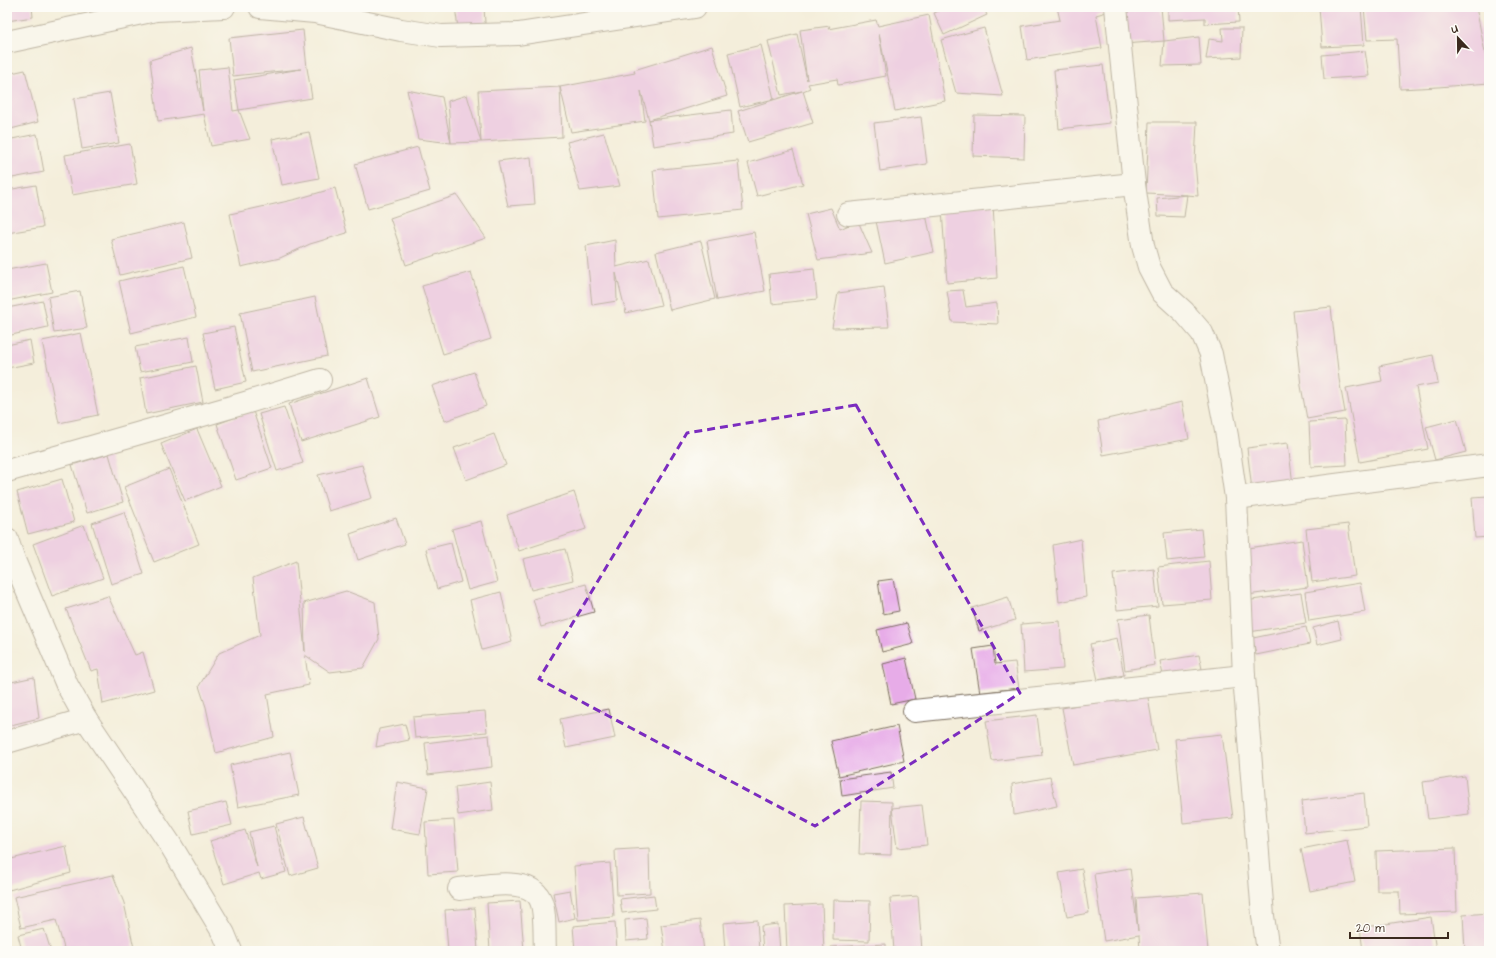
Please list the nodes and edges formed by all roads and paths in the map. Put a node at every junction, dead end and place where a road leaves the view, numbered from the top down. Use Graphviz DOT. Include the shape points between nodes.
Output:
graph roads {
  1 [pos="224,7"];
  2 [pos="260,7"];
  3 [pos="695,7"];
  4 [pos="1116,7"];
  5 [pos="7,42"];
  6 [pos="1134,184"];
  7 [pos="848,214"];
  8 [pos="320,380"];
  9 [pos="1489,465"];
  10 [pos="7,471"];
  11 [pos="1236,498"];
  12 [pos="7,539"];
  13 [pos="1244,676"];
  14 [pos="914,711"];
  15 [pos="86,719"];
  16 [pos="7,742"];
  17 [pos="459,889"];
  18 [pos="231,951"];
  19 [pos="545,951"];
  20 [pos="1268,951"];
  1 -- 5 [label="street" via="156,10"];
  2 -- 3 [label="street" via="315,12 441,36 518,34"];
  4 -- 6 [label="street"];
  6 -- 7 [label="street"];
  6 -- 11 [label="street" via="1143,246 1149,267 1162,292 1202,333 1211,354"];
  8 -- 10 [label="street"];
  9 -- 11 [label="street"];
  11 -- 13 [label="street"];
  12 -- 15 [label="street" via="67,685"];
  13 -- 14 [label="street"];
  13 -- 20 [label="street"];
  15 -- 16 [label="street"];
  15 -- 18 [label="street" via="170,844 224,934"];
  17 -- 19 [label="street" via="510,884 529,888 540,898 544,916"];
}
